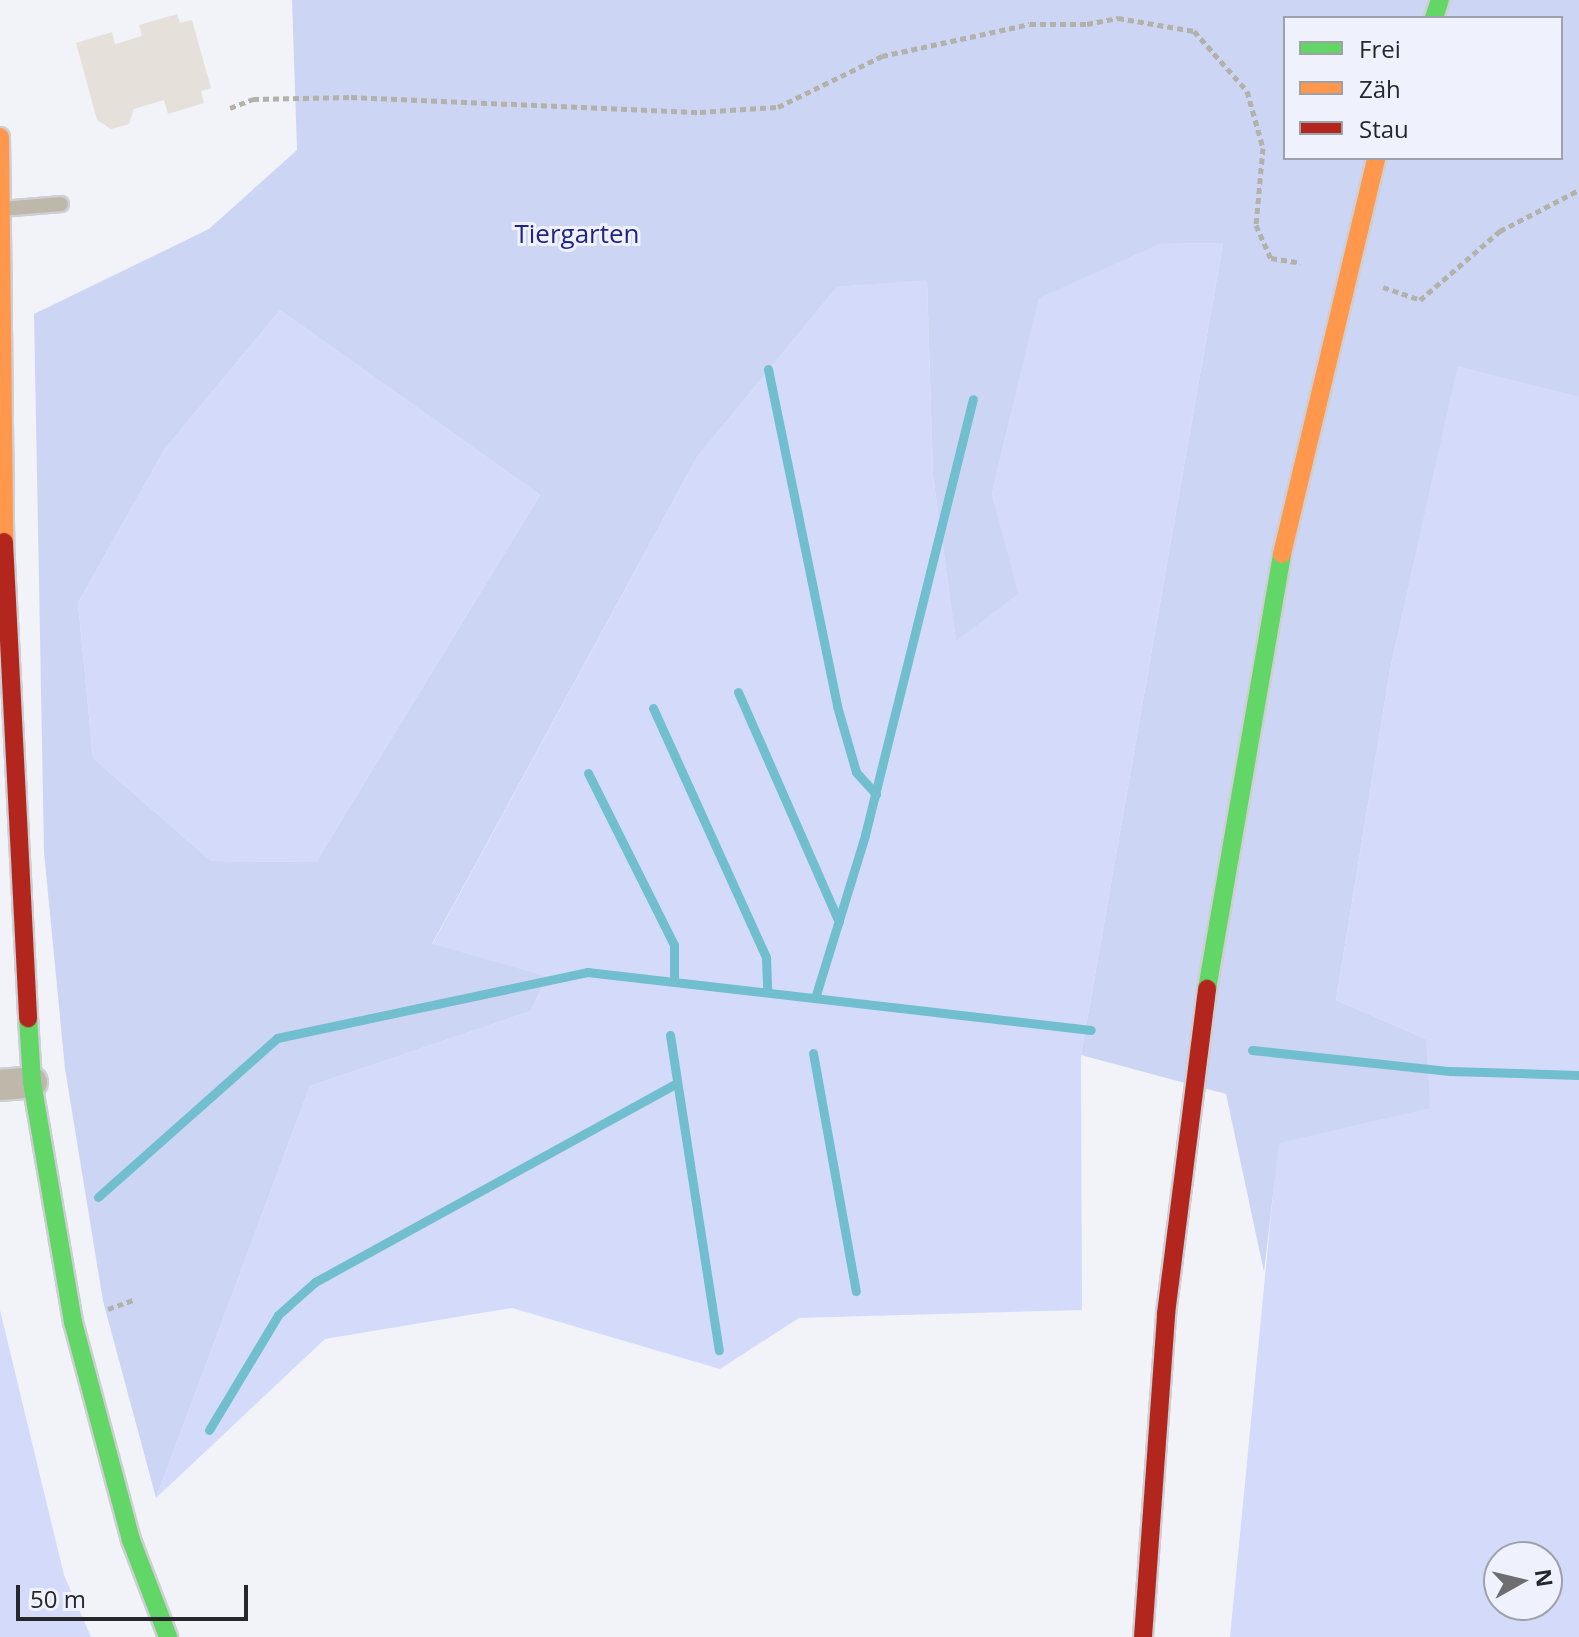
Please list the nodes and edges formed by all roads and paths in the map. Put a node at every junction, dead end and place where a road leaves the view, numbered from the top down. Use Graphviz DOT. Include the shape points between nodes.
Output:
graph roads {
  1 [pos="230,108"];
  2 [pos="0,137"];
  3 [pos="1376,160"];
  4 [pos="1392,160"];
  5 [pos="1579,190"];
  6 [pos="61,204"];
  7 [pos="2,209"];
  8 [pos="1301,263"];
  9 [pos="1383,287"];
  10 [pos="32,1082"];
  11 [pos="0,1085"];
  12 [pos="168,1637"];
  13 [pos="1143,1637"];
  14 [pos="1161,1637"];
  1 -- 8 [label="path" via="253,99 351,97 700,112 778,107 882,56 1030,24 1118,18 1194,31 1247,91 1263,148 1256,225 1271,258"];
  2 -- 7 [label="main road"];
  3 -- 13 [label="main road" via="1289,517 1217,910 1166,1314"];
  4 -- 14 [label="main road" via="1306,519 1234,911 1183,1313"];
  5 -- 9 [label="path" via="1500,231 1420,300"];
  6 -- 7 [label="lane"];
  7 -- 10 [label="main road" via="5,638"];
  10 -- 11 [label="street"];
  10 -- 12 [label="main road" via="73,1322 131,1540"];
}
